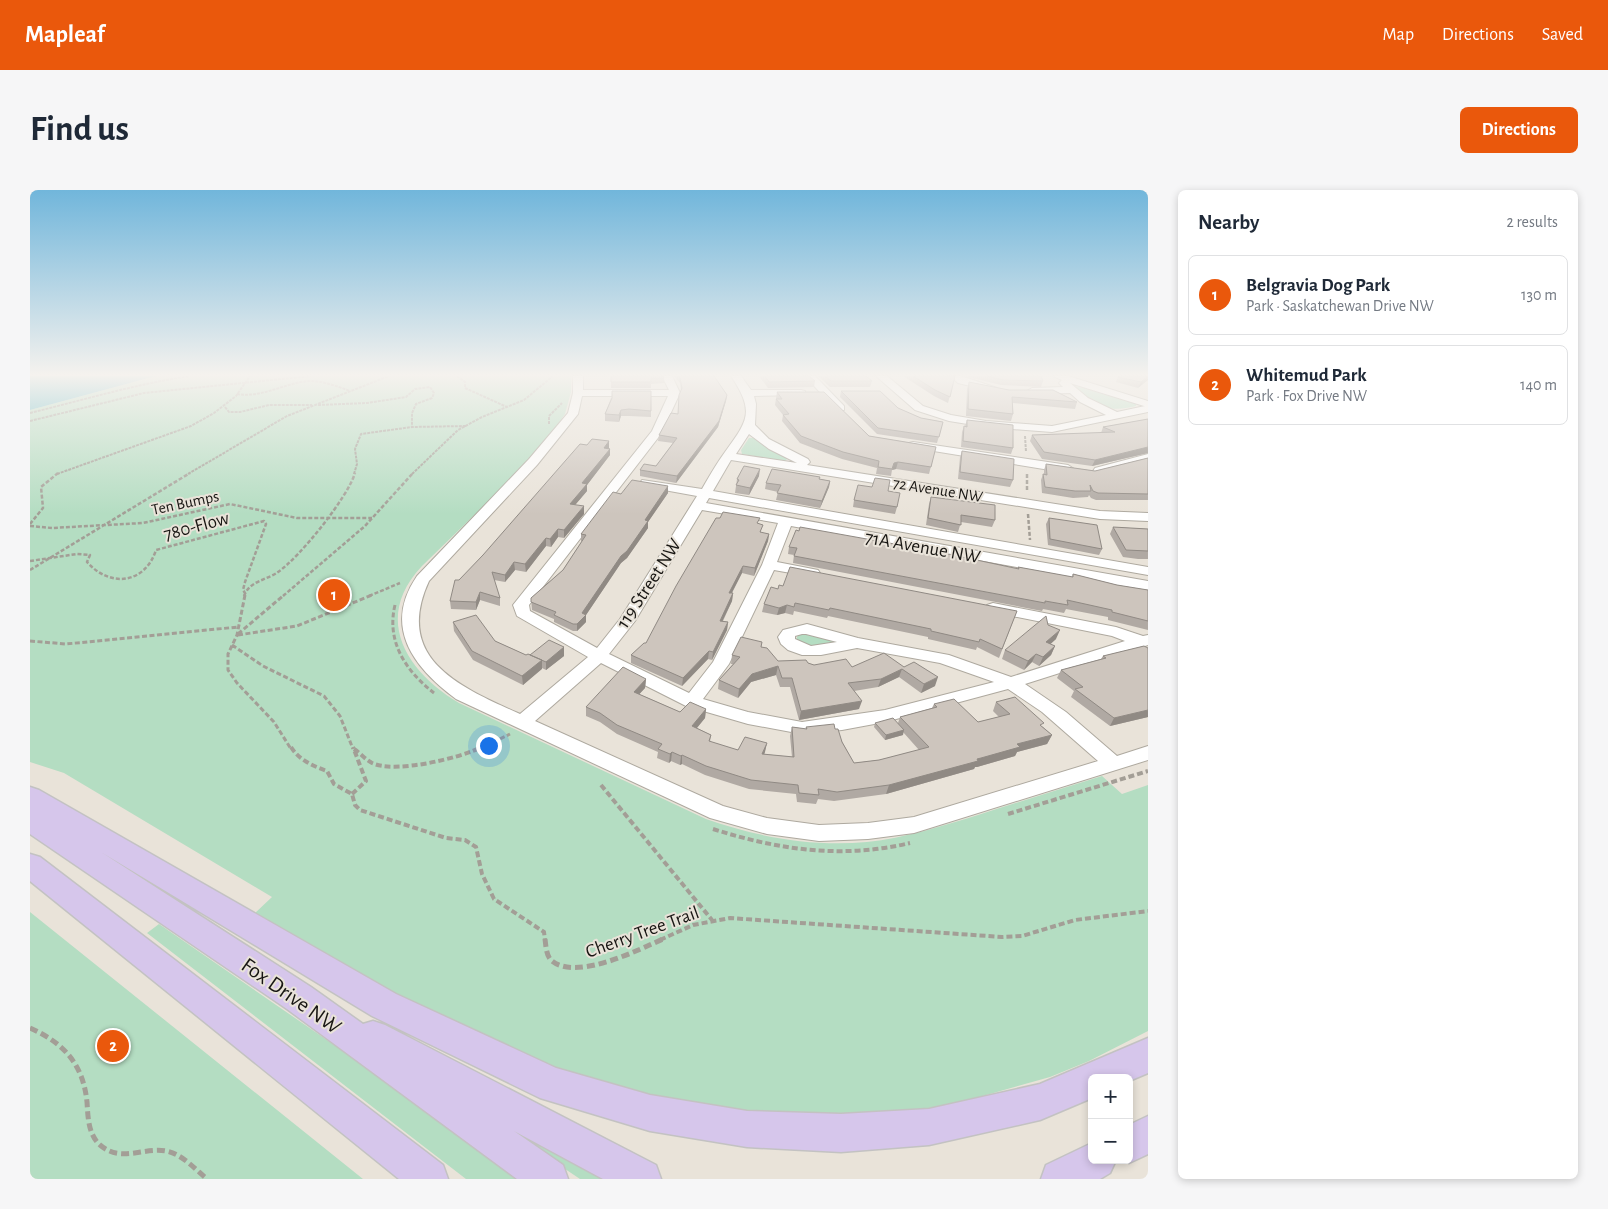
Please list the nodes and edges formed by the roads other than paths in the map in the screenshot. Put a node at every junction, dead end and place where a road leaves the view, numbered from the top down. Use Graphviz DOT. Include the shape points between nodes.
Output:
graph roads {
  1 [pos="566,422"];
  2 [pos="662,422"];
  3 [pos="983,422"];
  4 [pos="1088,422"];
  5 [pos="750,424"];
  6 [pos="899,443"];
  7 [pos="728,456"];
  8 [pos="1148,458"];
  9 [pos="830,472"];
  10 [pos="622,479"];
  11 [pos="702,499"];
  12 [pos="1148,517"];
  13 [pos="786,521"];
  14 [pos="769,565"];
  15 [pos="1148,571"];
  16 [pos="827,576"];
  17 [pos="1148,586"];
  18 [pos="981,606"];
  19 [pos="1144,641"];
  20 [pos="857,643"];
  21 [pos="599,656"];
  22 [pos="1008,683"];
  23 [pos="692,702"];
  24 [pos="516,728"];
  25 [pos="1148,753"];
  26 [pos="1113,764"];
  27 [pos="30,797"];
  28 [pos="30,820"];
  29 [pos="30,865"];
  30 [pos="299,998"];
  31 [pos="1148,1055"];
  32 [pos="1105,1074"];
  33 [pos="1088,1082"];
  34 [pos="1148,1135"];
  35 [pos="1133,1142"];
  36 [pos="1090,1164"];
  37 [pos="429,1179"];
  38 [pos="549,1179"];
  39 [pos="642,1179"];
  40 [pos="1060,1179"];
  1 -- 24 [label="street" via="533,462 422,579 409,613 416,649 439,679"];
  2 -- 10 [label="street"];
  3 -- 4 [label="street" via="1040,429"];
  5 -- 7 [label="street, 119 Street NW"];
  5 -- 9 [label="street" via="757,436 776,448"];
  6 -- 8 [label="street" via="1092,472"];
  7 -- 9 [label="street, 72 Avenue NW"];
  7 -- 11 [label="street, 119 Street NW"];
  9 -- 12 [label="street, 72 Avenue NW" via="1100,515"];
  10 -- 11 [label="street"];
  10 -- 21 [label="street" via="521,606 523,613"];
  11 -- 13 [label="street, 71A Avenue NW"];
  11 -- 15 [label="street"];
  11 -- 21 [label="street, 119 Street NW" via="627,621"];
  13 -- 14 [label="street"];
  13 -- 17 [label="street, 71A Avenue NW"];
  14 -- 16 [label="street"];
  14 -- 23 [label="street" via="721,664"];
  18 -- 19 [label="street" via="1116,632"];
  19 -- 22 [label="street"];
  20 -- 22 [label="street" via="935,656"];
  21 -- 23 [label="street"];
  21 -- 24 [label="street, 119 Street NW"];
  22 -- 23 [label="street" via="885,716 802,728 748,718"];
  22 -- 26 [label="street" via="1042,703"];
  24 -- 26 [label="street" via="717,812 767,826 819,833 868,832 914,824"];
  25 -- 26 [label="street"];
  27 -- 33 [label="main road" via="384,1005 553,1085 650,1113 747,1129 841,1133 929,1127 1040,1102"];
  28 -- 30 [label="main road, Fox Drive NW"];
  29 -- 37 [label="main road"];
  30 -- 38 [label="main road, Fox Drive NW"];
  30 -- 39 [label="main road"];
  31 -- 32 [label="main road"];
  34 -- 35 [label="main road"];
  36 -- 40 [label="main road"];
}
